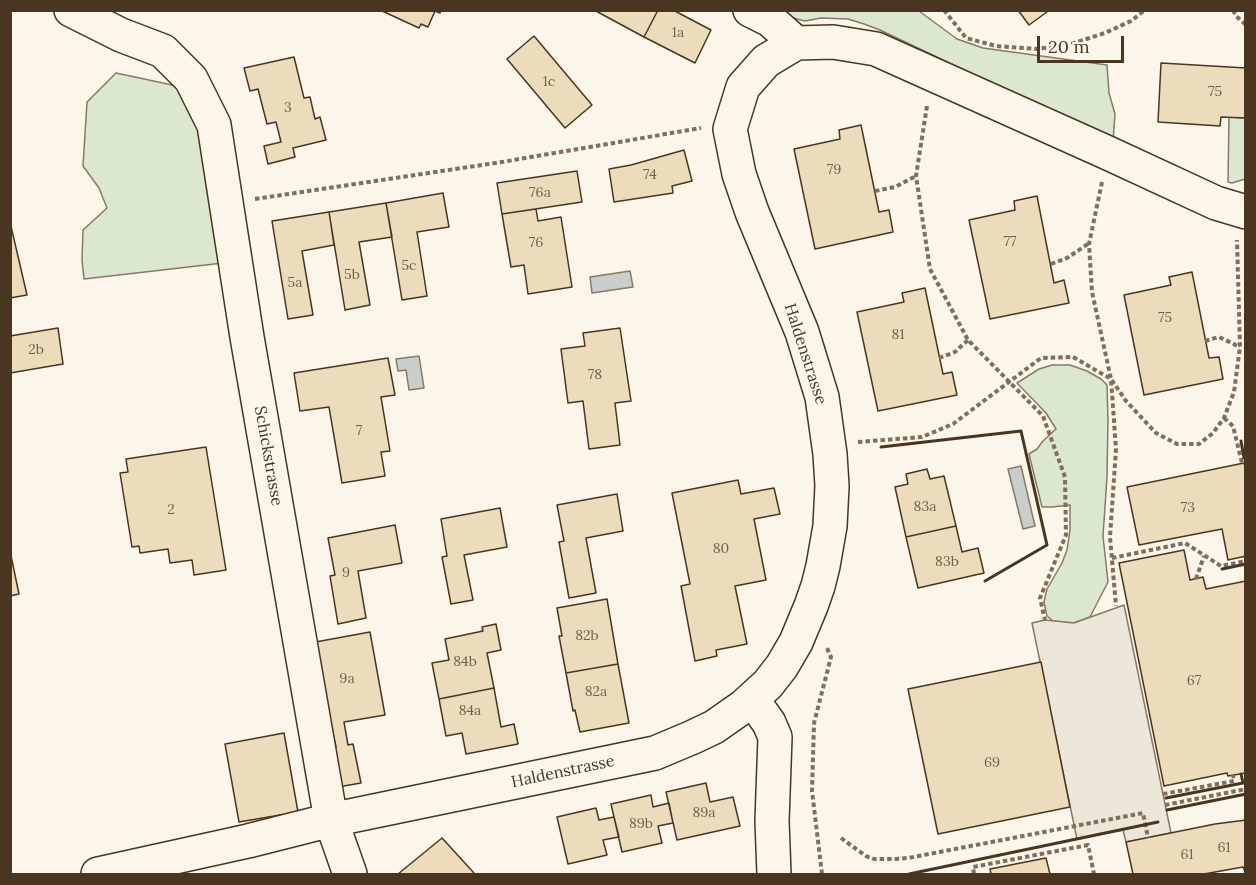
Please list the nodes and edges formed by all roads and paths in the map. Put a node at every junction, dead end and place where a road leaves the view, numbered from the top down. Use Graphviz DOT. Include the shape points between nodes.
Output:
graph roads {
  1 [pos="71,10"];
  2 [pos="750,10"];
  3 [pos="944,10"];
  4 [pos="1145,10"];
  5 [pos="1233,10"];
  6 [pos="1245,25"];
  7 [pos="796,43"];
  8 [pos="928,98"];
  9 [pos="711,126"];
  10 [pos="916,176"];
  11 [pos="1103,178"];
  12 [pos="875,191"];
  13 [pos="228,203"];
  14 [pos="1241,222"];
  15 [pos="1089,244"];
  16 [pos="1051,264"];
  17 [pos="968,340"];
  18 [pos="1206,341"];
  19 [pos="1240,347"];
  20 [pos="939,358"];
  21 [pos="1111,379"];
  22 [pos="1010,383"];
  23 [pos="1224,418"];
  24 [pos="857,442"];
  25 [pos="1242,464"];
  26 [pos="1204,556"];
  27 [pos="1112,558"];
  28 [pos="1245,561"];
  29 [pos="1196,579"];
  30 [pos="1116,606"];
  31 [pos="1045,621"];
  32 [pos="826,644"];
  33 [pos="752,699"];
  34 [pos="1233,775"];
  35 [pos="1245,789"];
  36 [pos="1163,794"];
  37 [pos="1166,806"];
  38 [pos="331,819"];
  39 [pos="841,838"];
  40 [pos="1148,838"];
  41 [pos="98,874"];
  42 [pos="350,874"];
  43 [pos="774,874"];
  44 [pos="822,874"];
  45 [pos="974,874"];
  46 [pos="1094,874"];
  1 -- 13 [label="street, Schickstrasse" via="163,51 191,79 214,125"];
  2 -- 7 [label="street" via="770,20"];
  3 -- 4 [label="path" via="966,38 1037,50 1105,33"];
  5 -- 6 [label="path"];
  7 -- 14 [label="street, Haldenstrasse" via="833,42 876,49 1216,203"];
  7 -- 33 [label="street, Haldenstrasse" via="766,61 743,87 730,129 752,212 802,332 822,397 830,454 830,526 823,566 804,625 782,666"];
  8 -- 10 [label="path"];
  9 -- 13 [label="path"];
  10 -- 12 [label="path" via="895,187"];
  10 -- 17 [label="path" via="930,269"];
  11 -- 15 [label="path"];
  13 -- 38 [label="street, Schickstrasse" via="247,337"];
  14 -- 19 [label="path"];
  15 -- 16 [label="path"];
  15 -- 21 [label="path" via="1092,292"];
  17 -- 20 [label="path" via="955,352"];
  17 -- 22 [label="path"];
  18 -- 19 [label="path" via="1218,338"];
  19 -- 23 [label="path" via="1234,392"];
  21 -- 22 [label="path" via="1072,357 1041,358"];
  21 -- 23 [label="path" via="1156,433 1177,444 1199,444"];
  21 -- 27 [label="path" via="1116,449"];
  22 -- 24 [label="path" via="953,424 922,437"];
  22 -- 31 [label="path" via="1043,416 1065,477 1066,535 1040,598"];
  23 -- 25 [label="path" via="1233,426"];
  26 -- 27 [label="path" via="1185,543"];
  26 -- 28 [label="path" via="1221,566"];
  26 -- 29 [label="path"];
  27 -- 30 [label="path"];
  32 -- 44 [label="path" via="831,657 814,723 812,791"];
  33 -- 38 [label="street, Haldenstrasse" via="704,732 655,753"];
  33 -- 43 [label="street" via="775,737"];
  34 -- 36 [label="path" via="1234,781"];
  35 -- 37 [label="path"];
  38 -- 41 [label="street, Haldenstrasse"];
  38 -- 42 [label="street, Schickstrasse"];
  39 -- 40 [label="path" via="866,856 908,858 1143,813"];
  45 -- 46 [label="path" via="973,867 1088,845"];
}
